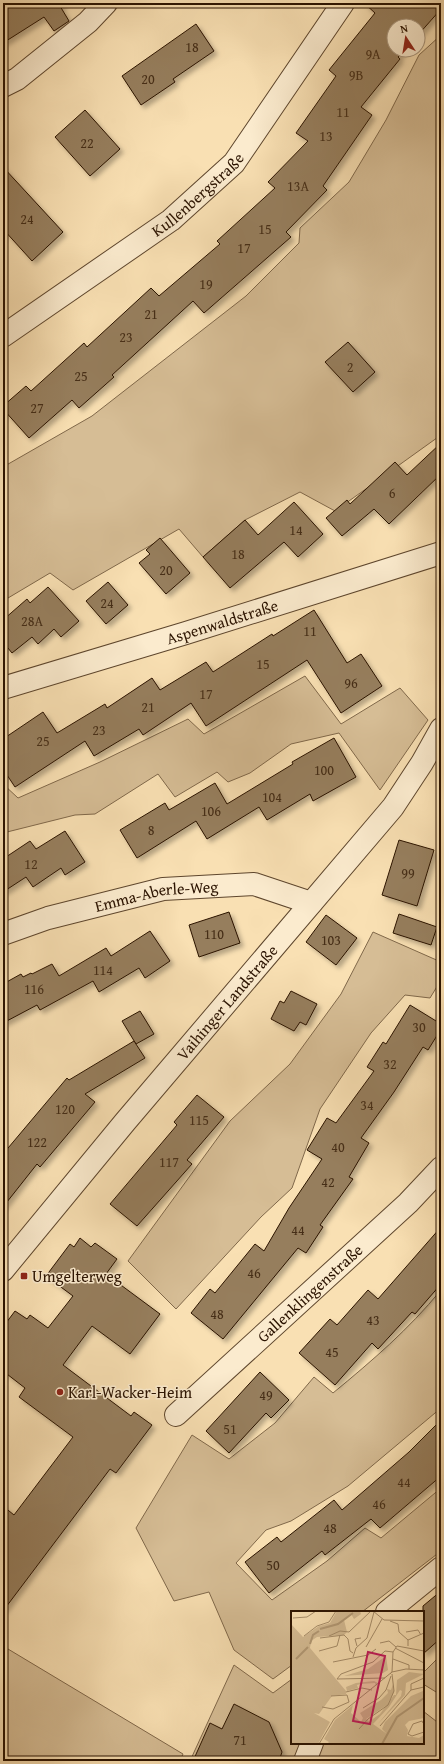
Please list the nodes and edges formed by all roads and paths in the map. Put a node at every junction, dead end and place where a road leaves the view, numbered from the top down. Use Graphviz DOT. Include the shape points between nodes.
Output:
graph roads {
  1 [pos="106,3"];
  2 [pos="343,3"];
  3 [pos="3,86"];
  4 [pos="3,336"];
  5 [pos="441,553"];
  6 [pos="3,688"];
  7 [pos="441,728"];
  8 [pos="311,903"];
  9 [pos="3,934"];
  10 [pos="441,1168"];
  11 [pos="3,1270"];
  12 [pos="176,1415"];
  13 [pos="441,1568"];
  14 [pos="388,1611"];
  15 [pos="312,1744"];
  16 [pos="305,1761"];
  1 -- 3 [label="street" via="88,22 17,79"];
  2 -- 4 [label="street, Kullenbergstraße" via="234,163 171,220"];
  5 -- 6 [label="street, Aspenwaldstraße"];
  7 -- 8 [label="street, Vaihinger Landstraße" via="393,807"];
  8 -- 9 [label="street, Emma-Aberle-Weg" via="254,884 163,889 48,918"];
  8 -- 11 [label="street, Vaihinger Landstraße"];
  10 -- 12 [label="street, Gallenklingenstraße" via="408,1203"];
  13 -- 14 [label="street"];
  15 -- 16 [label="street"];
}
